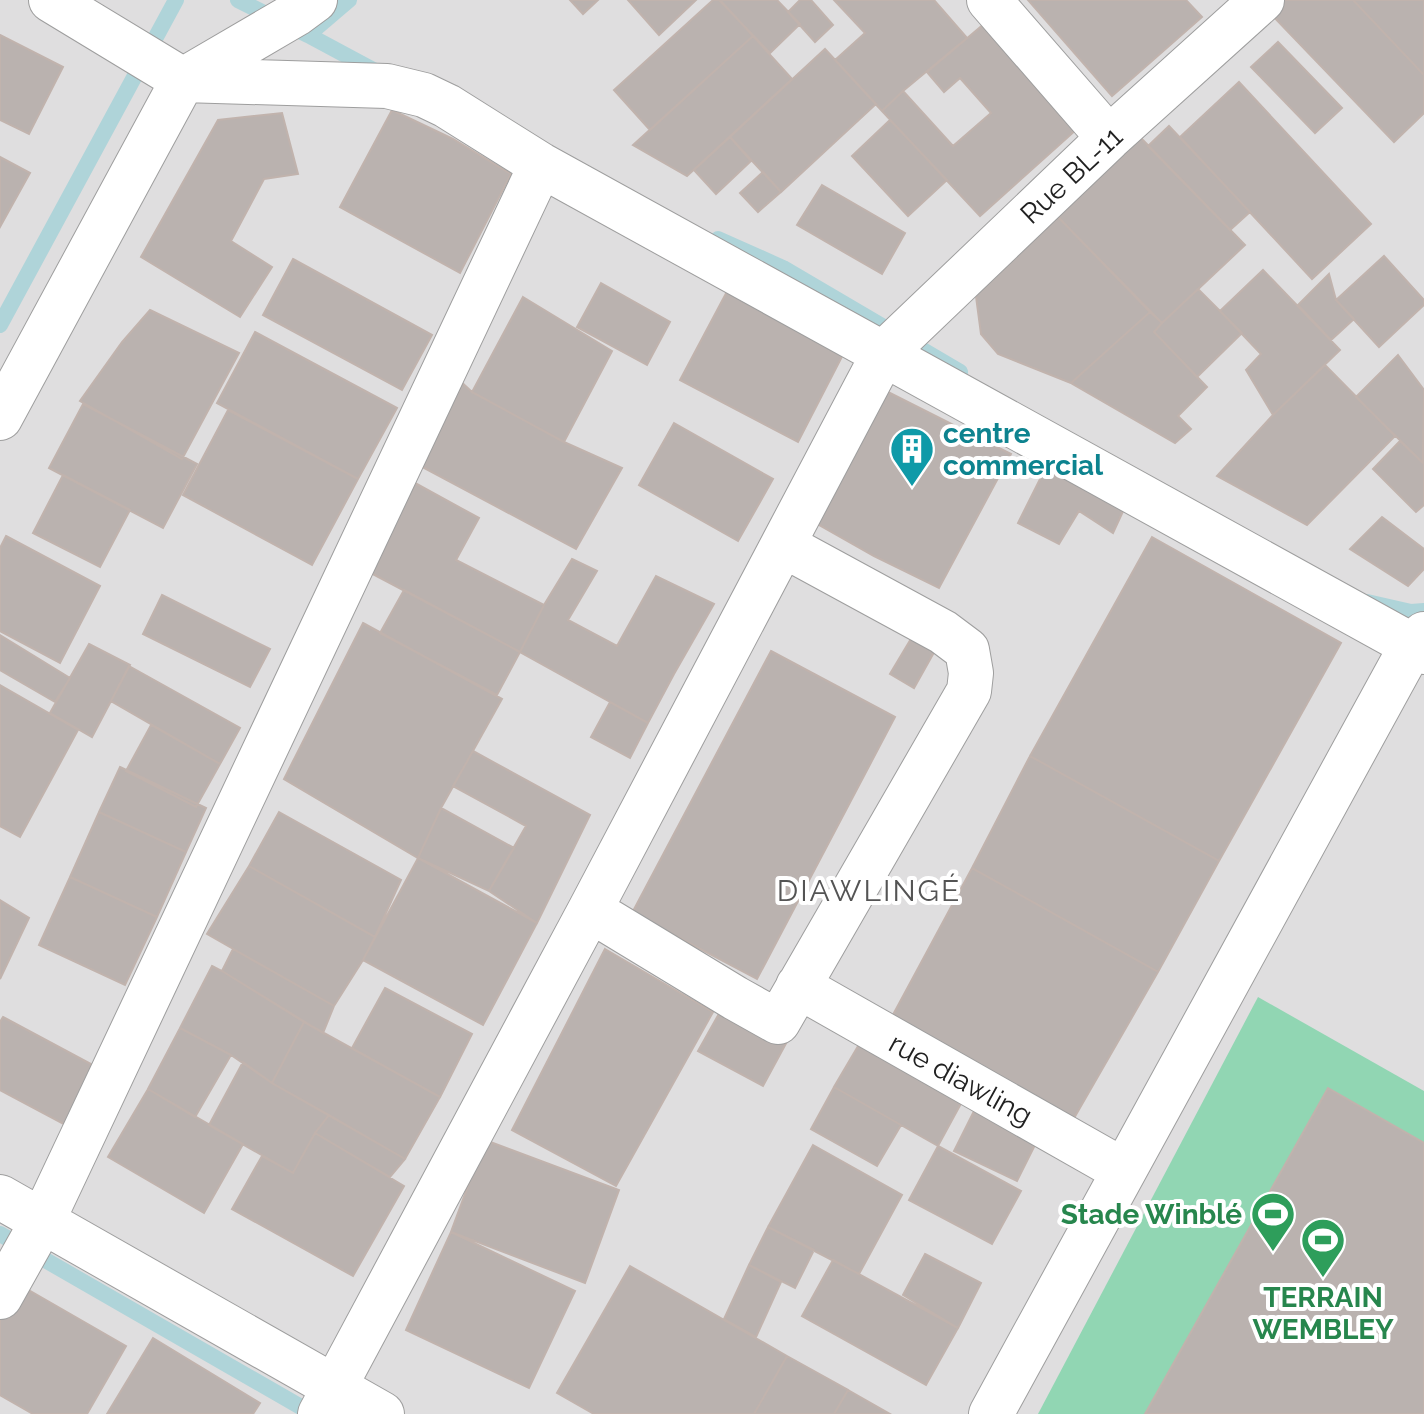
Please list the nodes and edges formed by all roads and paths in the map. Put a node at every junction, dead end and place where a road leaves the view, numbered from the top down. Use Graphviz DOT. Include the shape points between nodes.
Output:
graph roads {
  1 [pos="51,0"];
  2 [pos="315,0"];
  3 [pos="989,0"];
  4 [pos="1262,0"];
  5 [pos="183,80"];
  6 [pos="1109,138"];
  7 [pos="541,165"];
  8 [pos="884,353"];
  9 [pos="0,418"];
  10 [pos="783,545"];
  11 [pos="1420,644"];
  12 [pos="590,910"];
  13 [pos="798,986"];
  14 [pos="1124,1171"];
  15 [pos="0,1197"];
  16 [pos="42,1222"];
  17 [pos="0,1297"];
  18 [pos="328,1400"];
  19 [pos="382,1414"];
  20 [pos="991,1414"];
  1 -- 5 [label="street"];
  2 -- 5 [label="street"];
  3 -- 6 [label="street"];
  4 -- 6 [label="street, Rue BL-11"];
  5 -- 7 [label="street" via="387,86 447,106"];
  5 -- 9 [label="street"];
  6 -- 8 [label="street, Rue BL-11"];
  7 -- 8 [label="street"];
  7 -- 16 [label="street"];
  8 -- 10 [label="street, Rue BL-11"];
  8 -- 11 [label="street"];
  10 -- 12 [label="street, Rue BL-11"];
  10 -- 13 [label="street" via="943,632 967,650 971,673 969,691"];
  11 -- 14 [label="street"];
  12 -- 13 [label="street" via="778,1022"];
  12 -- 18 [label="street, Rue BL-11"];
  13 -- 14 [label="street, rue diawling"];
  14 -- 20 [label="street"];
  15 -- 16 [label="street"];
  16 -- 17 [label="street"];
  16 -- 18 [label="street"];
  18 -- 19 [label="street"];
}
